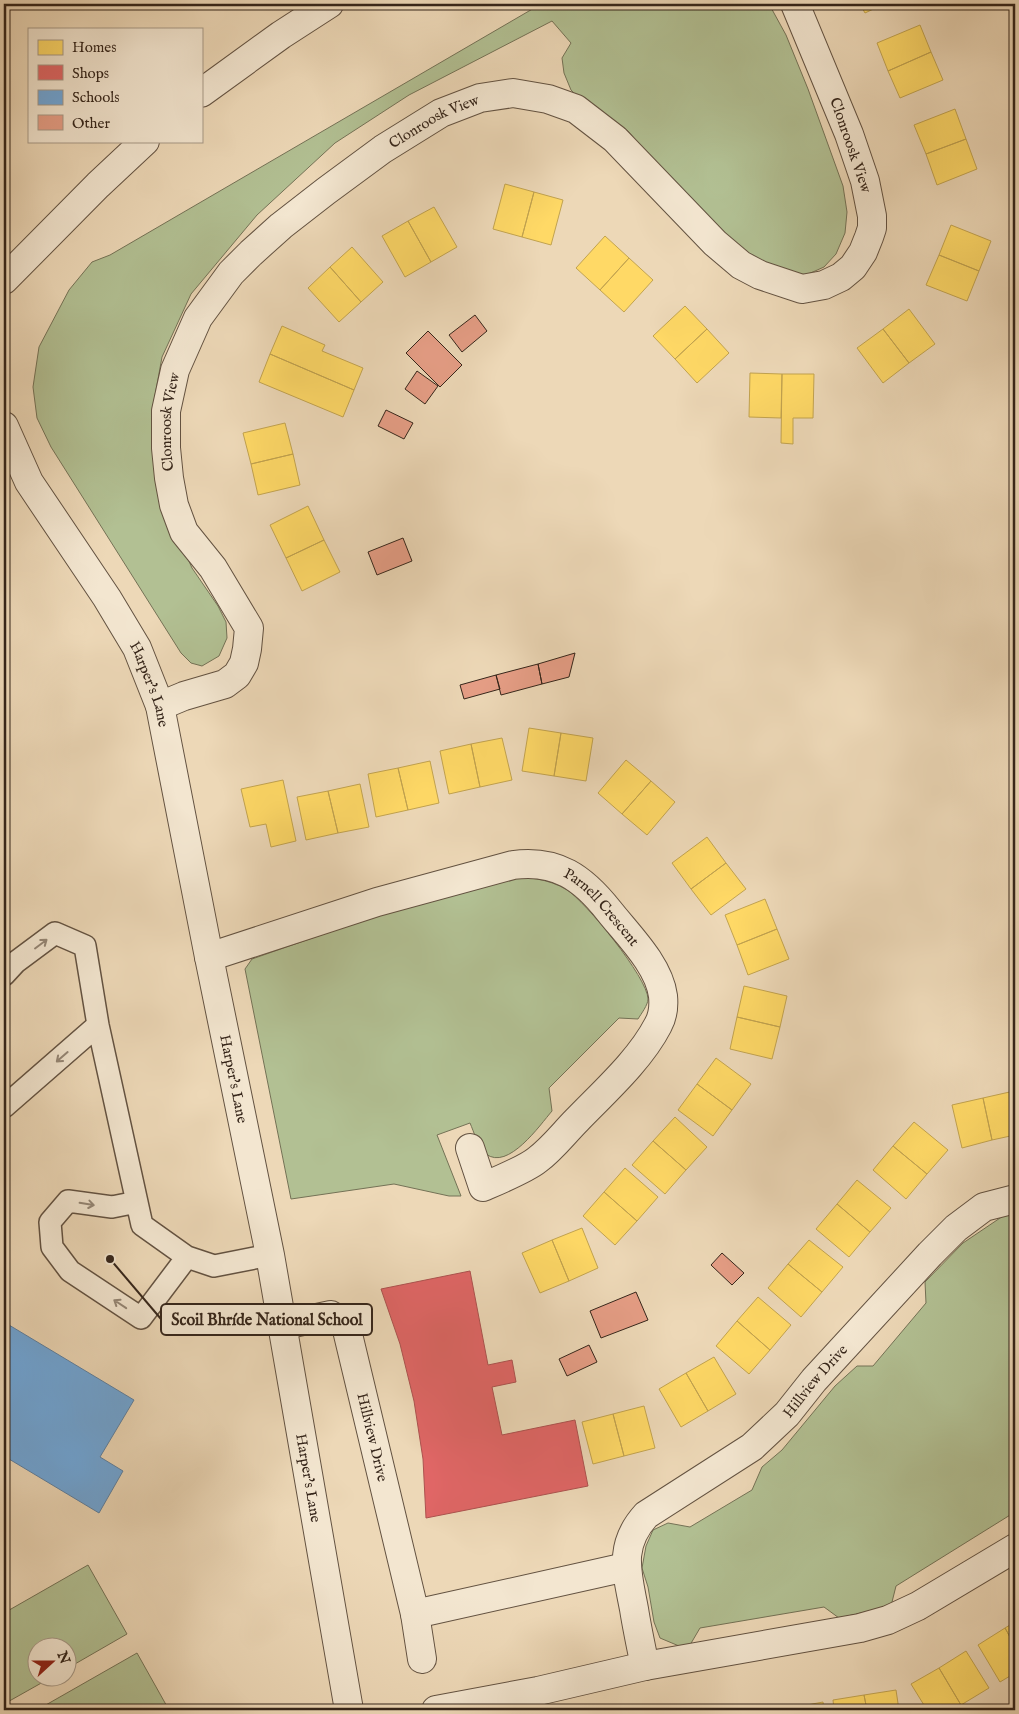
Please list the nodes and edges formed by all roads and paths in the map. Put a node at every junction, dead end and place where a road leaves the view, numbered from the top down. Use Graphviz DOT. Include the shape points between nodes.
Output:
graph roads {
  1 [pos="329,4"];
  2 [pos="796,4"];
  3 [pos="202,92"];
  4 [pos="144,142"];
  5 [pos="4,280"];
  6 [pos="4,426"];
  7 [pos="4,468"];
  8 [pos="29,482"];
  9 [pos="160,706"];
  10 [pos="209,957"];
  11 [pos="4,974"];
  12 [pos="98,1025"];
  13 [pos="4,1107"];
  14 [pos="470,1148"];
  15 [pos="1015,1199"];
  16 [pos="137,1202"];
  17 [pos="270,1255"];
  18 [pos="187,1257"];
  19 [pos="284,1325"];
  20 [pos="1015,1548"];
  21 [pos="626,1567"];
  22 [pos="415,1614"];
  23 [pos="422,1659"];
  24 [pos="645,1666"];
  25 [pos="526,1702"];
  26 [pos="349,1710"];
  27 [pos="436,1710"];
  1 -- 3 [label="street"];
  2 -- 9 [label="street, Clonroosk View" via="849,134 865,181 872,216 869,237 853,267 824,285 802,289 741,265 715,243 615,139 576,109 548,99 513,93 480,98 441,113 383,149 281,226 231,273 198,318 174,370 166,411 166,448 168,478 184,532 214,568 249,628 247,649 237,675 224,684"];
  4 -- 5 [label="street"];
  6 -- 8 [label="street, Harper's Lane"];
  7 -- 8 [label="street, Harper's Lane"];
  8 -- 9 [label="street, Harper's Lane" via="137,648"];
  9 -- 10 [label="street, Harper's Lane"];
  10 -- 14 [label="street, Parnell Crescent" via="378,902 513,865 527,863 554,867 575,876 597,896 652,965 663,995 659,1025 635,1058 536,1161 483,1187"];
  10 -- 17 [label="street, Harper's Lane"];
  11 -- 12 [label="lane, one-way" via="55,933 85,946"];
  12 -- 13 [label="lane, one-way"];
  12 -- 16 [label="lane"];
  15 -- 21 [label="street, Hillview Drive" via="984,1207 956,1228 814,1380 787,1414 752,1447 646,1514 630,1540"];
  16 -- 18 [label="lane" via="142,1225"];
  18 -- 16 [label="lane, one-way" via="141,1318 70,1270 52,1247 50,1222 68,1201 112,1207"];
  17 -- 18 [label="lane" via="214,1266"];
  17 -- 19 [label="street, Harper's Lane"];
  19 -- 22 [label="street, Hillview Drive" via="331,1315 346,1326"];
  19 -- 26 [label="street, Harper's Lane"];
  20 -- 24 [label="street" via="918,1606 888,1620 860,1628"];
  21 -- 22 [label="street"];
  21 -- 24 [label="street, Hillview Drive"];
  22 -- 23 [label="street, Hillview Drive"];
  24 -- 25 [label="street"];
  25 -- 27 [label="street"];
}
